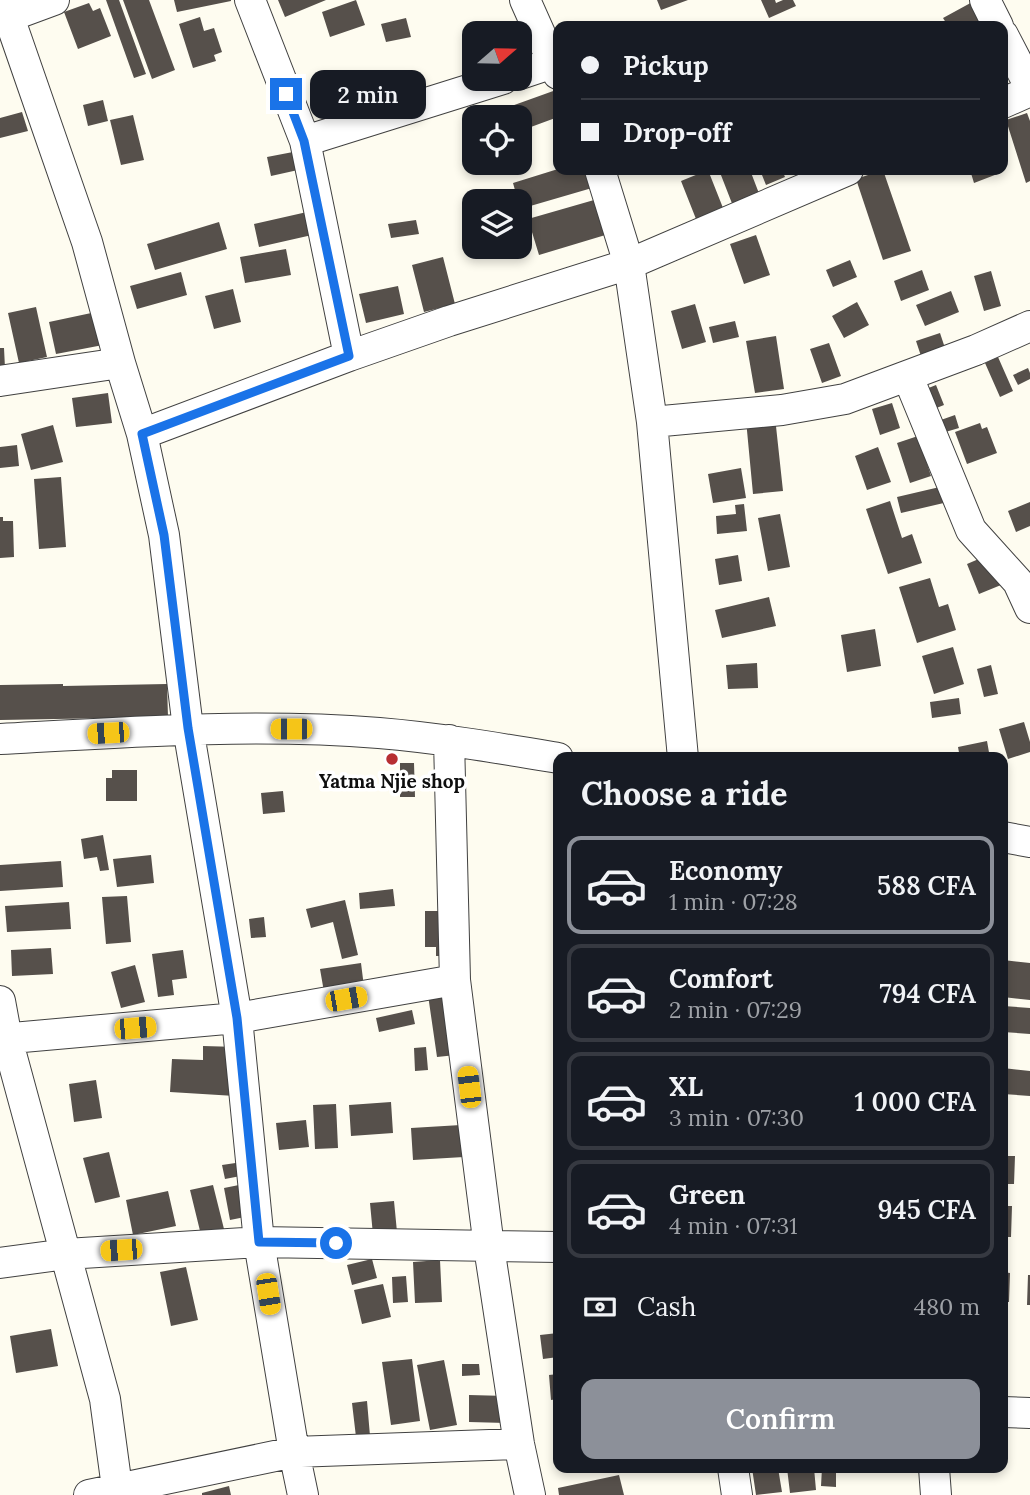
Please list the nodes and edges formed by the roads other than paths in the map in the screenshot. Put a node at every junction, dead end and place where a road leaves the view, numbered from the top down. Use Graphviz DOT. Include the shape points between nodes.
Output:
graph roads {
  1 [pos="54,0"];
  2 [pos="250,0"];
  3 [pos="525,0"];
  4 [pos="985,0"];
  5 [pos="6,20"];
  6 [pos="996,21"];
  7 [pos="1008,45"];
  8 [pos="553,62"];
  9 [pos="553,69"];
  10 [pos="532,72"];
  11 [pos="1030,89"];
  12 [pos="464,91"];
  13 [pos="1008,100"];
  14 [pos="304,141"];
  15 [pos="602,175"];
  16 [pos="836,175"];
  17 [pos="629,264"];
  18 [pos="1030,326"];
  19 [pos="349,356"];
  20 [pos="120,363"];
  21 [pos="908,377"];
  22 [pos="0,381"];
  23 [pos="652,422"];
  24 [pos="142,434"];
  25 [pos="1030,608"];
  26 [pos="188,728"];
  27 [pos="0,739"];
  28 [pos="449,740"];
  29 [pos="682,752"];
  30 [pos="553,757"];
  31 [pos="1008,838"];
  32 [pos="1030,842"];
  33 [pos="455,980"];
  34 [pos="0,1001"];
  35 [pos="237,1018"];
  36 [pos="4,1039"];
  37 [pos="259,1242"];
  38 [pos="489,1247"];
  39 [pos="553,1247"];
  40 [pos="66,1254"];
  41 [pos="0,1263"];
  42 [pos="1008,1412"];
  43 [pos="1030,1413"];
  44 [pos="519,1444"];
  45 [pos="294,1452"];
  46 [pos="734,1473"];
  47 [pos="934,1473"];
  48 [pos="108,1493"];
  49 [pos="303,1495"];
  50 [pos="530,1495"];
  51 [pos="737,1495"];
  52 [pos="936,1495"];
  1 -- 5 [label="street"];
  2 -- 14 [label="street"];
  3 -- 8 [label="street"];
  4 -- 6 [label="street"];
  5 -- 20 [label="street" via="87,242"];
  7 -- 11 [label="street"];
  9 -- 10 [label="street"];
  11 -- 13 [label="street"];
  12 -- 14 [label="street"];
  14 -- 19 [label="street"];
  15 -- 17 [label="street"];
  16 -- 17 [label="street"];
  17 -- 19 [label="street"];
  17 -- 23 [label="street"];
  18 -- 21 [label="street"];
  19 -- 24 [label="street"];
  20 -- 22 [label="street"];
  20 -- 24 [label="street"];
  21 -- 23 [label="street" via="845,399"];
  21 -- 25 [label="street" via="971,530 1018,582"];
  23 -- 29 [label="street"];
  24 -- 26 [label="street" via="164,535"];
  26 -- 27 [label="street"];
  26 -- 28 [label="street" via="291,729"];
  26 -- 35 [label="street"];
  28 -- 30 [label="street"];
  28 -- 33 [label="street"];
  31 -- 32 [label="street"];
  33 -- 35 [label="street"];
  33 -- 38 [label="street"];
  34 -- 36 [label="street"];
  35 -- 36 [label="street"];
  35 -- 37 [label="street"];
  36 -- 40 [label="street"];
  37 -- 38 [label="street"];
  37 -- 40 [label="street"];
  37 -- 45 [label="street"];
  38 -- 39 [label="street"];
  38 -- 44 [label="street"];
  40 -- 41 [label="street"];
  40 -- 48 [label="street" via="105,1399"];
  42 -- 43 [label="street"];
  44 -- 45 [label="street"];
  44 -- 50 [label="street"];
  45 -- 48 [label="street"];
  45 -- 49 [label="street"];
  46 -- 51 [label="street"];
  47 -- 52 [label="street"];
}
